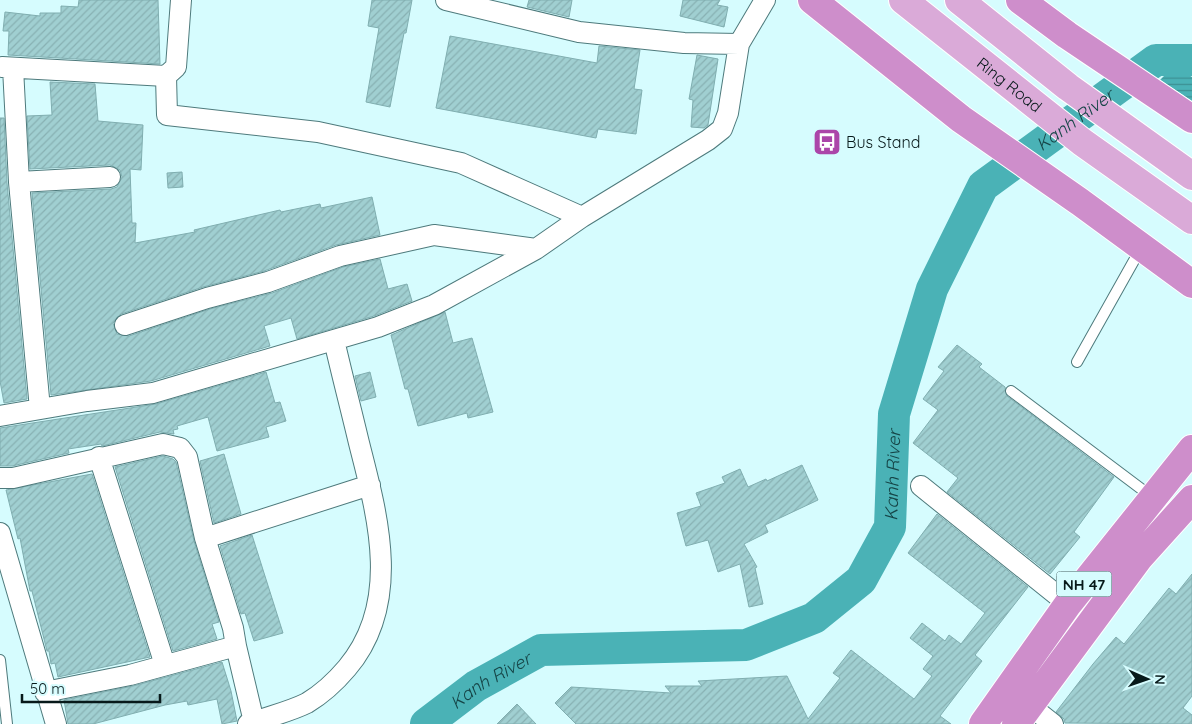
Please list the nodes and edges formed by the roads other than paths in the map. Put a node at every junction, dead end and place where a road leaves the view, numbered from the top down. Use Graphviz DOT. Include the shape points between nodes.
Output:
graph roads {
  1 [pos="181,0"];
  2 [pos="446,0"];
  3 [pos="765,0"];
  4 [pos="812,0"];
  5 [pos="903,0"];
  6 [pos="959,0"];
  7 [pos="1020,0"];
  8 [pos="739,44"];
  9 [pos="7,67"];
  10 [pos="166,76"];
  11 [pos="1187,115"];
  12 [pos="1192,176"];
  13 [pos="110,177"];
  14 [pos="19,182"];
  15 [pos="582,217"];
  16 [pos="1192,220"];
  17 [pos="1142,247"];
  18 [pos="536,249"];
  19 [pos="1192,284"];
  20 [pos="125,325"];
  21 [pos="334,340"];
  22 [pos="1078,362"];
  23 [pos="1011,391"];
  24 [pos="40,409"];
  25 [pos="0,416"];
  26 [pos="1192,449"];
  27 [pos="99,457"];
  28 [pos="0,478"];
  29 [pos="370,485"];
  30 [pos="921,486"];
  31 [pos="1152,497"];
  32 [pos="1192,499"];
  33 [pos="0,533"];
  34 [pos="205,538"];
  35 [pos="1118,540"];
  36 [pos="1140,558"];
  37 [pos="1068,604"];
  38 [pos="236,646"];
  39 [pos="0,660"];
  40 [pos="1029,660"];
  41 [pos="165,665"];
  42 [pos="1049,679"];
  43 [pos="45,692"];
  44 [pos="1022,714"];
  45 [pos="251,723"];
  46 [pos="6,724"];
  47 [pos="56,724"];
  48 [pos="983,724"];
  49 [pos="1053,724"];
  1 -- 10 [label="street" via="176,67"];
  2 -- 8 [label="street" via="579,32 684,43"];
  3 -- 8 [label="street"];
  4 -- 17 [label="highway" via="961,119"];
  5 -- 16 [label="main road, Ring Road" via="1082,142"];
  6 -- 12 [label="main road, Ring Road" via="1068,87"];
  7 -- 11 [label="highway"];
  8 -- 15 [label="street" via="728,113 722,129"];
  9 -- 10 [label="street"];
  9 -- 14 [label="street"];
  10 -- 15 [label="street" via="168,115 318,132 461,163"];
  13 -- 14 [label="street"];
  14 -- 24 [label="street"];
  15 -- 18 [label="street"];
  17 -- 19 [label="highway"];
  17 -- 22 [label="lane"];
  18 -- 20 [label="street" via="434,235 340,256 268,282"];
  18 -- 21 [label="street" via="434,305"];
  21 -- 24 [label="street" via="154,393"];
  21 -- 29 [label="street"];
  23 -- 31 [label="lane"];
  24 -- 25 [label="street"];
  26 -- 31 [label="highway, NH 47"];
  27 -- 28 [label="street" via="13,478"];
  27 -- 34 [label="street" via="163,444 180,448 187,457"];
  27 -- 41 [label="street"];
  29 -- 34 [label="street"];
  29 -- 45 [label="street" via="382,556 380,596 369,631 355,659 335,682 308,702"];
  30 -- 37 [label="street"];
  31 -- 35 [label="highway, NH 47"];
  32 -- 36 [label="highway, NH 47"];
  33 -- 43 [label="street"];
  34 -- 38 [label="street"];
  35 -- 36 [label="highway"];
  35 -- 37 [label="highway, NH 47"];
  36 -- 42 [label="highway, NH 47"];
  37 -- 40 [label="highway, NH 47"];
  38 -- 41 [label="street"];
  38 -- 45 [label="street"];
  39 -- 46 [label="lane"];
  40 -- 42 [label="highway"];
  40 -- 48 [label="highway, NH 47"];
  41 -- 43 [label="street"];
  42 -- 44 [label="highway, NH 47"];
  43 -- 47 [label="street"];
  44 -- 49 [label="street"];
}
